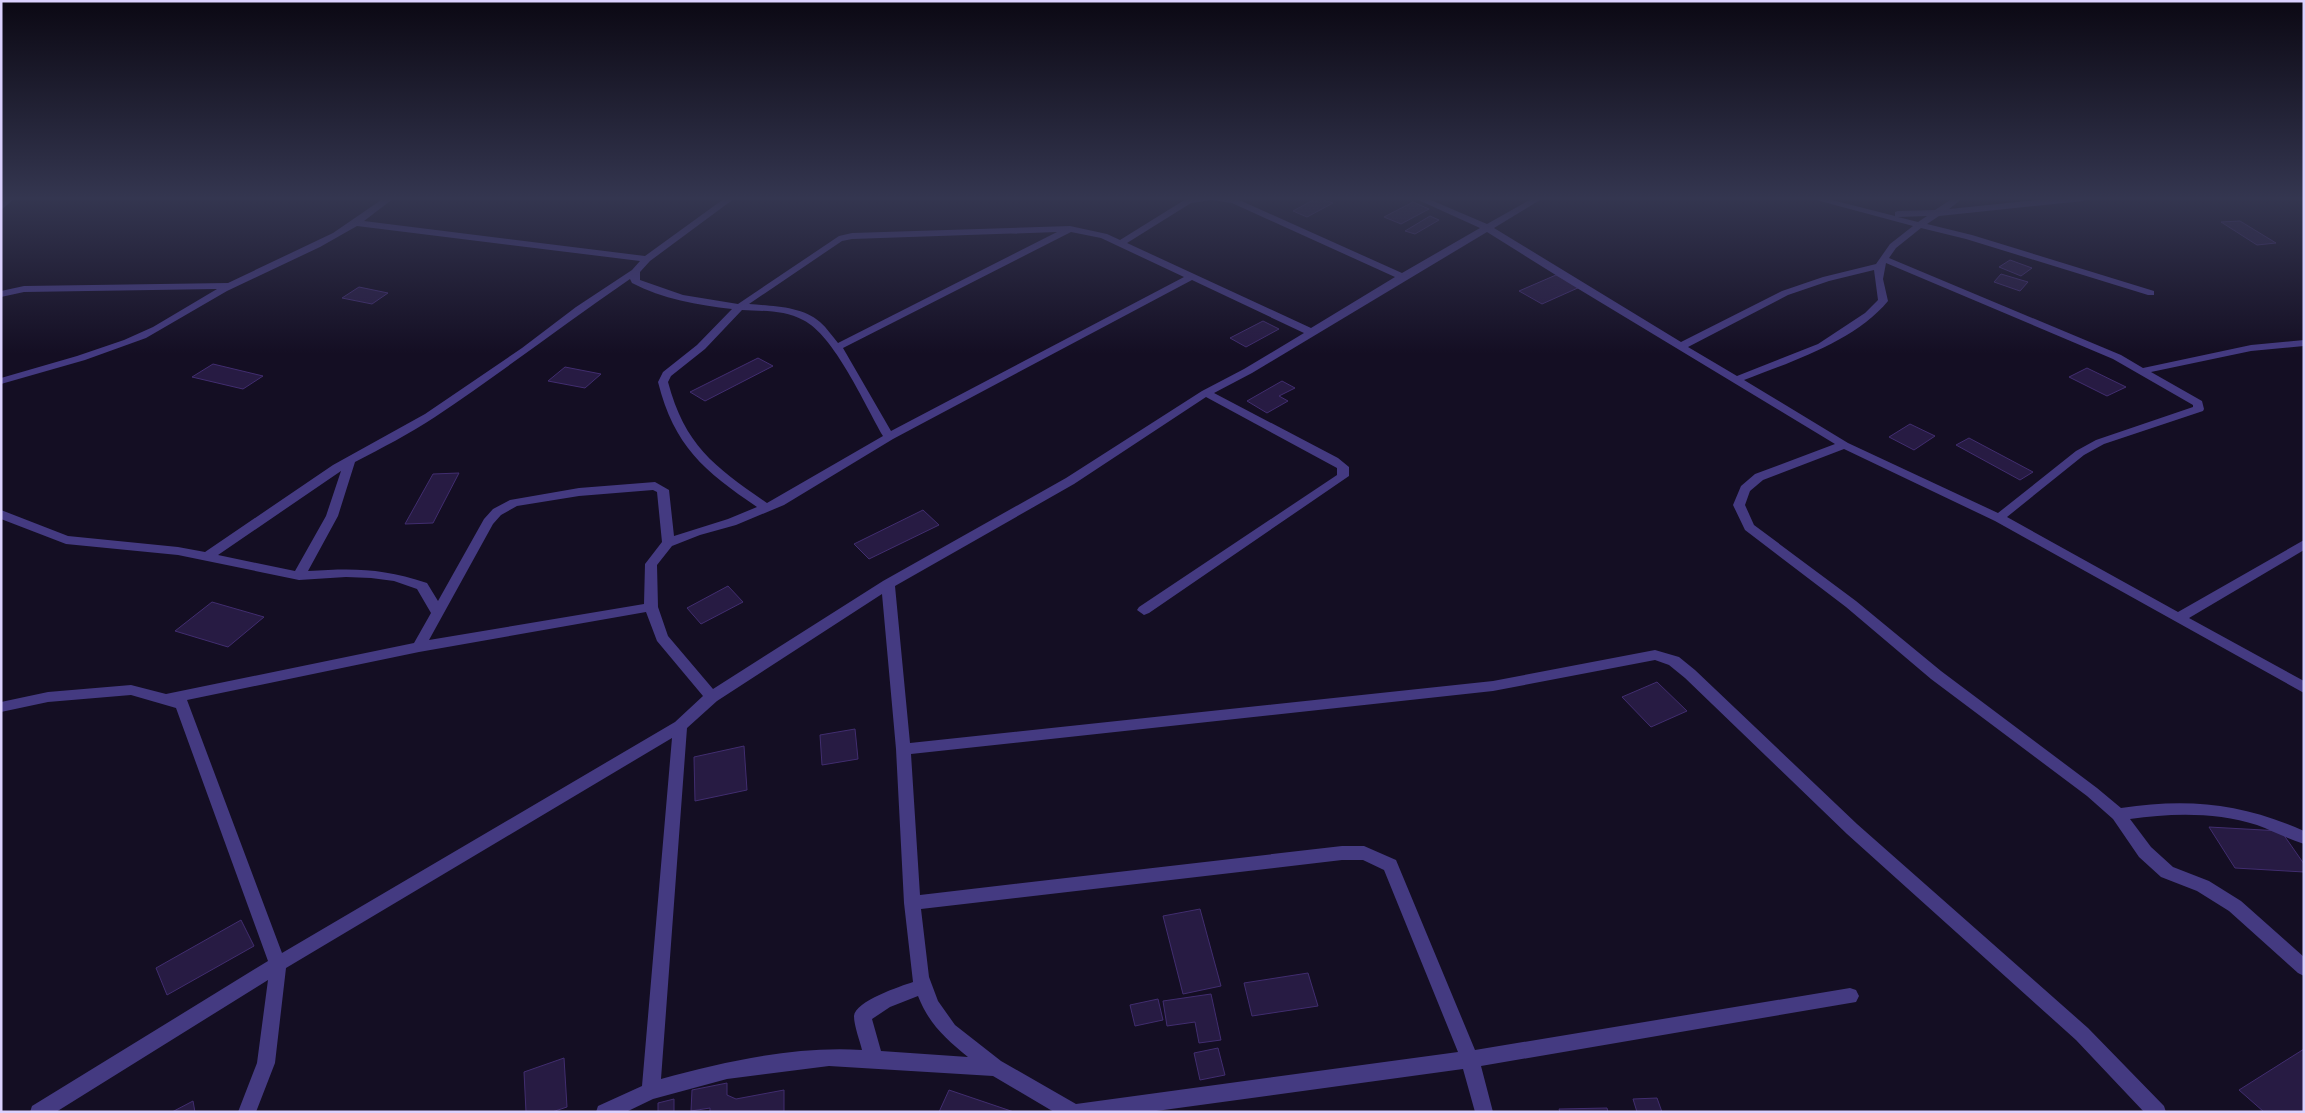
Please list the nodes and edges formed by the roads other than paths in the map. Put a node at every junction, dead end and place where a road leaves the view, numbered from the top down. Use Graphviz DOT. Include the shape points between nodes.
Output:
graph roads {
  1 [pos="301,250"];
  2 [pos="574,250"];
  3 [pos="659,250"];
  4 [pos="823,250"];
  5 [pos="1030,250"];
  6 [pos="1133,250"];
  7 [pos="1342,250"];
  8 [pos="1449,250"];
  9 [pos="1523,250"];
  10 [pos="1891,250"];
  11 [pos="2011,250"];
  12 [pos="647,259"];
  13 [pos="1882,263"];
  14 [pos="634,272"];
  15 [pos="1191,277"];
  16 [pos="1402,277"];
  17 [pos="228,286"];
  18 [pos="2151,293"];
  19 [pos="1,294"];
  20 [pos="739,307"];
  21 [pos="1310,332"];
  22 [pos="2304,342"];
  23 [pos="1682,346"];
  24 [pos="837,347"];
  25 [pos="2142,371"];
  26 [pos="1736,380"];
  27 [pos="1,381"];
  28 [pos="1206,393"];
  29 [pos="889,437"];
  30 [pos="1844,444"];
  31 [pos="350,460"];
  32 [pos="766,508"];
  33 [pos="1,514"];
  34 [pos="1999,518"];
  35 [pos="668,543"];
  36 [pos="2304,544"];
  37 [pos="207,557"];
  38 [pos="299,576"];
  39 [pos="888,584"];
  40 [pos="651,607"];
  41 [pos="1144,610"];
  42 [pos="438,613"];
  43 [pos="2178,618"];
  44 [pos="420,646"];
  45 [pos="2304,688"];
  46 [pos="712,697"];
  47 [pos="166,700"];
  48 [pos="1,707"];
  49 [pos="680,726"];
  50 [pos="903,749"];
  51 [pos="2118,815"];
  52 [pos="2304,838"];
  53 [pos="912,903"];
  54 [pos="278,964"];
  55 [pos="2304,968"];
  56 [pos="923,986"];
  57 [pos="1850,996"];
  58 [pos="1470,1059"];
  59 [pos="874,1061"];
  60 [pos="995,1067"];
  61 [pos="651,1091"];
  62 [pos="39,1112"];
  63 [pos="247,1112"];
  64 [pos="604,1112"];
  65 [pos="1072,1112"];
  66 [pos="1080,1112"];
  67 [pos="1484,1112"];
  68 [pos="2158,1112"];
  1 -- 17 [label="street"];
  2 -- 12 [label="street"];
  3 -- 12 [label="street"];
  4 -- 20 [label="street"];
  5 -- 24 [label="street"];
  6 -- 15 [label="street"];
  7 -- 16 [label="street"];
  8 -- 16 [label="street"];
  9 -- 23 [label="street"];
  10 -- 13 [label="street"];
  11 -- 18 [label="street"];
  12 -- 14 [label="street"];
  13 -- 23 [label="street" via="1785,293"];
  13 -- 25 [label="street" via="2117,357"];
  13 -- 26 [label="street" via="1878,279 1883,301 1868,315 1822,346"];
  14 -- 20 [label="street" via="636,281 645,287"];
  14 -- 31 [label="street" via="429,416"];
  15 -- 21 [label="street"];
  15 -- 29 [label="street"];
  16 -- 21 [label="street"];
  17 -- 19 [label="street" via="24,289"];
  17 -- 27 [label="street" via="129,342"];
  20 -- 24 [label="street" via="797,314 815,322 826,339"];
  20 -- 32 [label="street" via="701,346 667,374 664,382 672,415 700,459"];
  21 -- 28 [label="street"];
  22 -- 25 [label="street" via="2250,348"];
  23 -- 26 [label="street"];
  24 -- 29 [label="street"];
  25 -- 34 [label="street" via="2198,403 2199,409 2100,442 2080,453"];
  26 -- 30 [label="street"];
  28 -- 39 [label="street" via="1070,481"];
  28 -- 41 [label="street" via="1334,460 1343,467 1343,476"];
  29 -- 32 [label="street"];
  30 -- 34 [label="street"];
  30 -- 51 [label="street" via="1759,477 1745,490 1739,505 1748,527 1851,604 1936,675"];
  31 -- 37 [label="street"];
  31 -- 38 [label="street" via="332,516"];
  32 -- 35 [label="street"];
  33 -- 37 [label="street" via="66,540"];
  34 -- 43 [label="street"];
  35 -- 40 [label="street" via="651,564"];
  35 -- 42 [label="street" via="665,497 663,490 655,486 579,492 514,503 497,512 488,522"];
  36 -- 43 [label="street"];
  37 -- 38 [label="street"];
  38 -- 42 [label="street" via="346,572 411,581 422,586"];
  39 -- 46 [label="street"];
  39 -- 50 [label="street"];
  40 -- 44 [label="street"];
  40 -- 46 [label="street" via="662,638"];
  42 -- 44 [label="street"];
  43 -- 45 [label="street"];
  44 -- 47 [label="street"];
  46 -- 49 [label="street"];
  47 -- 48 [label="street" via="131,690 48,697"];
  47 -- 54 [label="street" via="182,704"];
  49 -- 54 [label="street"];
  49 -- 61 [label="street"];
  50 -- 53 [label="street"];
  50 -- 68 [label="street" via="1493,686 1622,660 1664,656 1690,674 1852,829 2082,1034"];
  51 -- 52 [label="street" via="2158,808 2216,809 2246,814"];
  51 -- 55 [label="street" via="2145,852 2167,872 2202,886 2235,906"];
  53 -- 56 [label="street"];
  53 -- 58 [label="street" via="1364,853 1390,865"];
  54 -- 62 [label="street"];
  54 -- 63 [label="street" via="266,1063"];
  56 -- 59 [label="street" via="871,1008 863,1016"];
  56 -- 60 [label="street" via="931,1006 949,1031"];
  57 -- 58 [label="street"];
  58 -- 66 [label="street"];
  58 -- 67 [label="street"];
  59 -- 60 [label="street"];
  59 -- 61 [label="street" via="829,1058 727,1070"];
  60 -- 65 [label="street"];
  61 -- 64 [label="street"];
}
